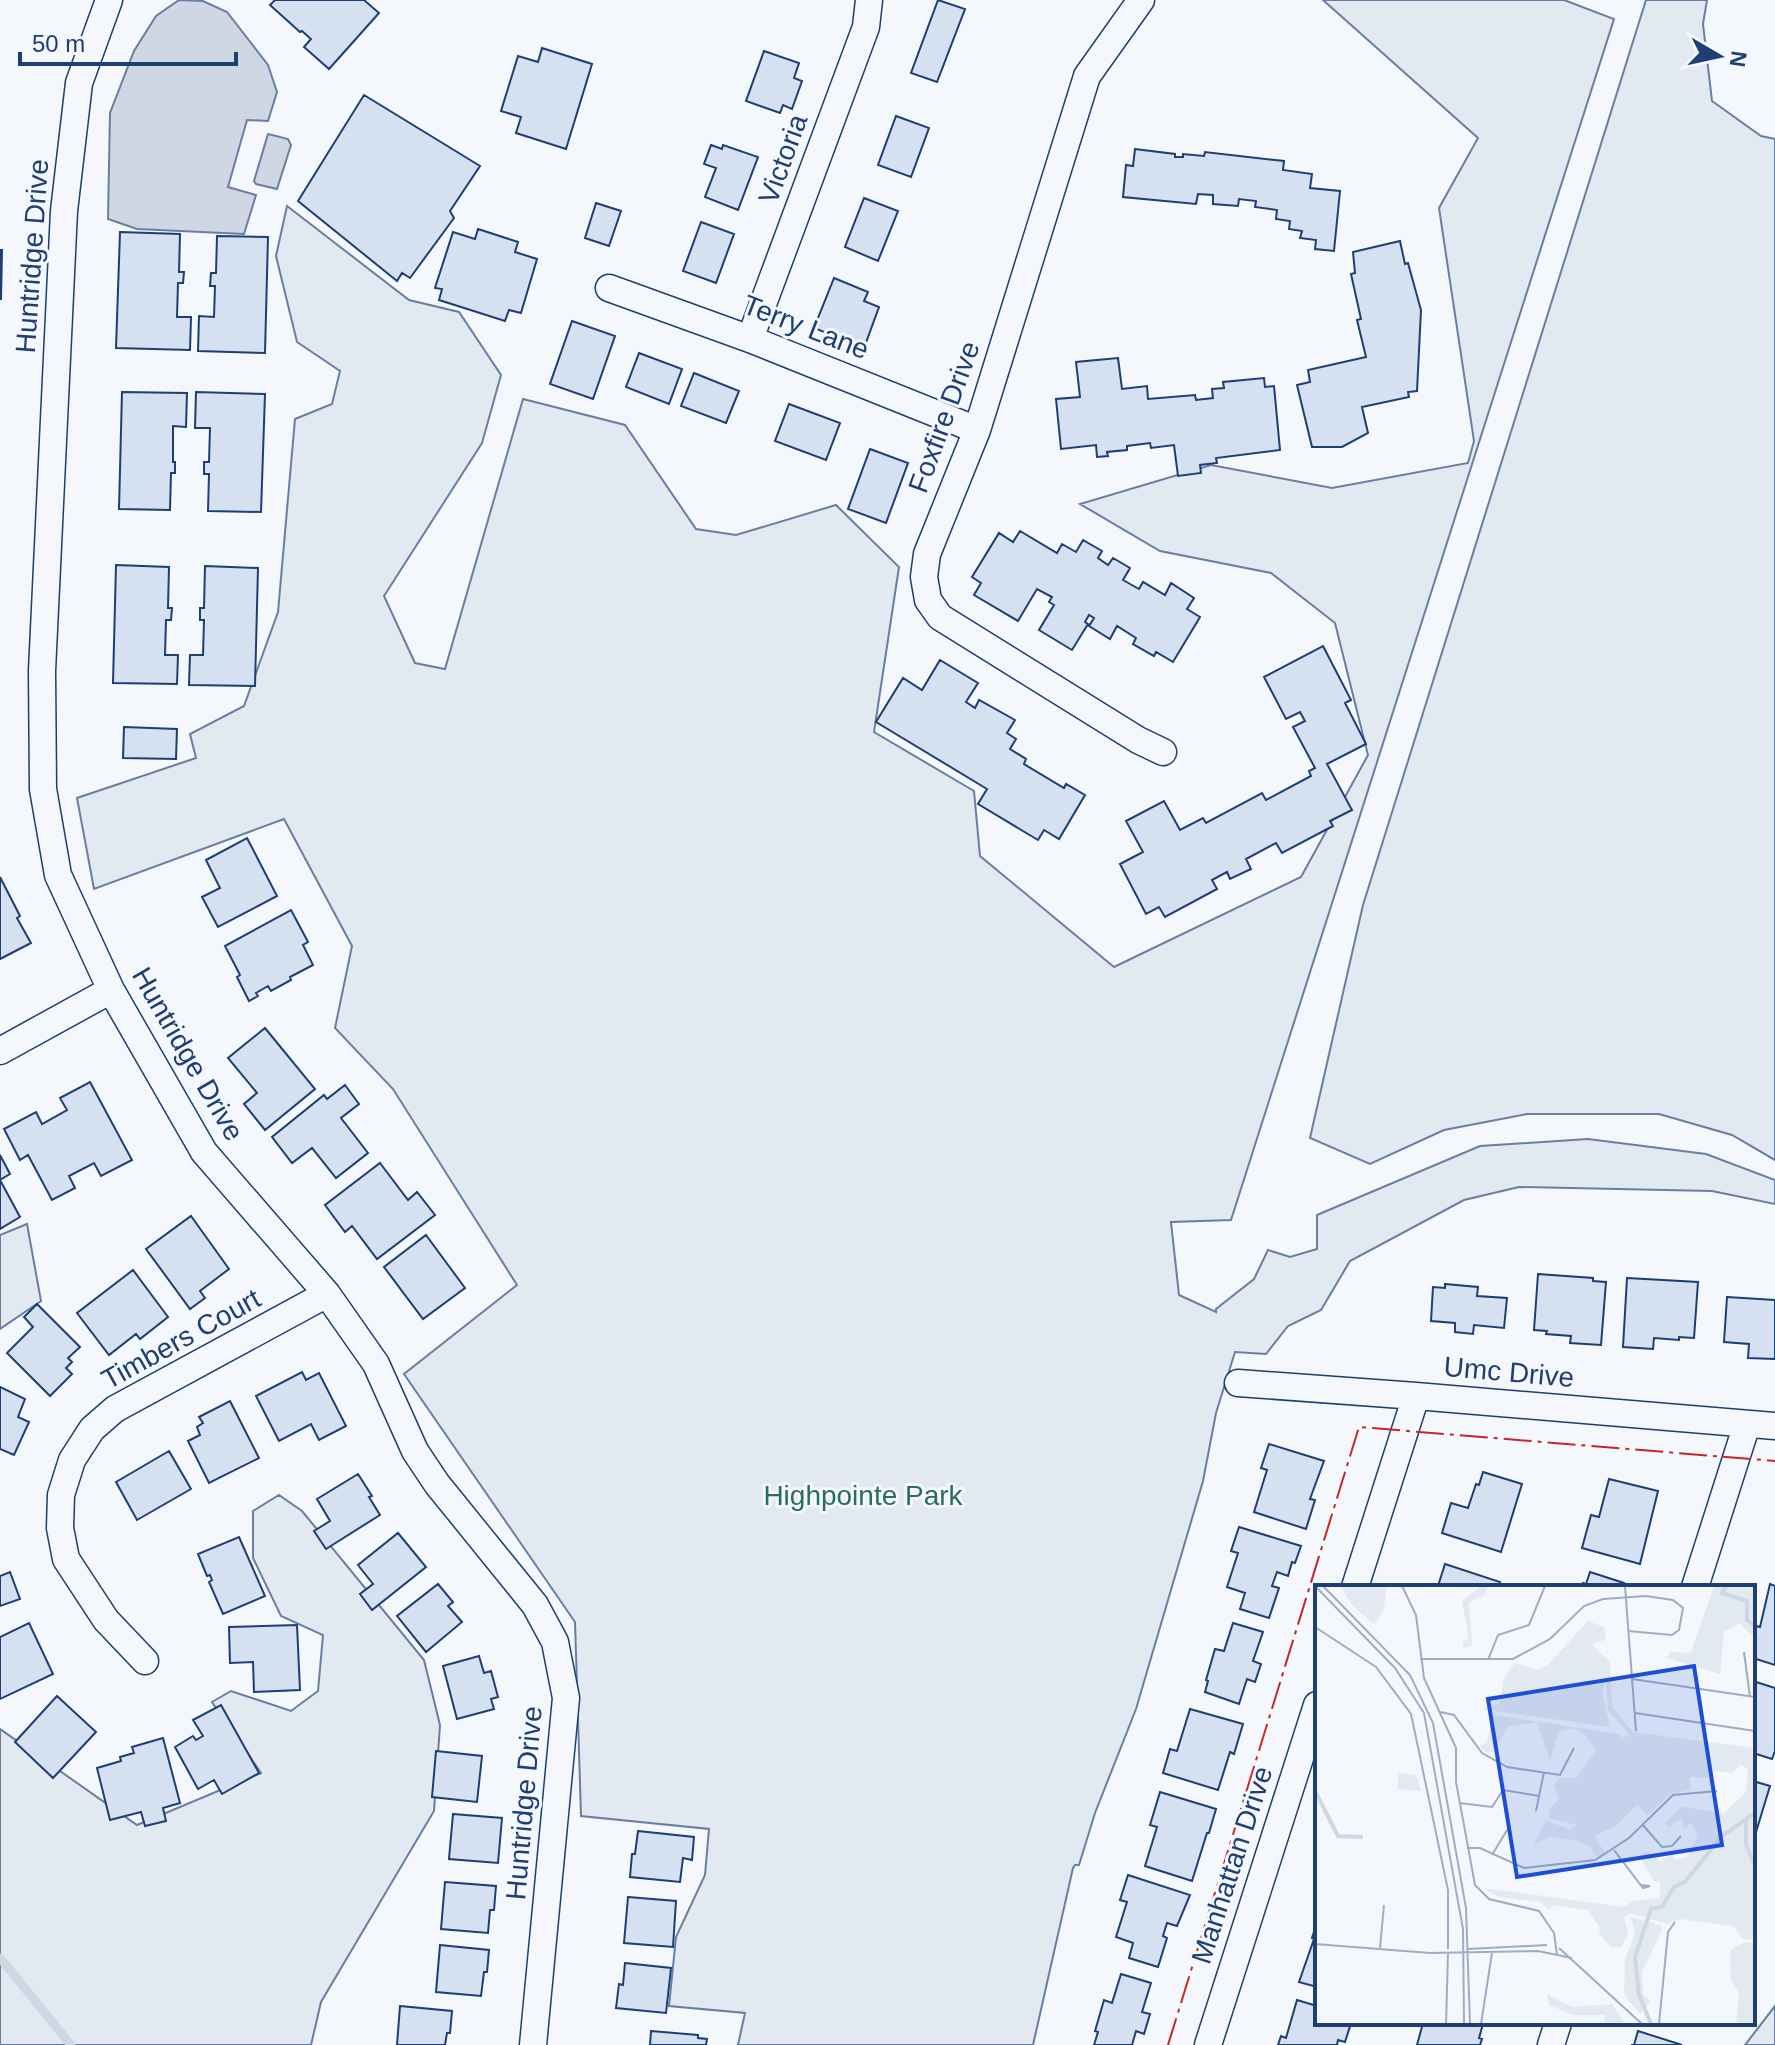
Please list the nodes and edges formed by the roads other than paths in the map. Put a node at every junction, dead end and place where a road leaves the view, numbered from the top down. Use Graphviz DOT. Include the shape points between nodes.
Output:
graph roads {
  1 [pos="109,0"];
  2 [pos="869,0"];
  3 [pos="1141,0"];
  4 [pos="609,288"];
  5 [pos="750,339"];
  6 [pos="977,430"];
  7 [pos="1163,752"];
  8 [pos="111,990"];
  9 [pos="0,1051"];
  10 [pos="327,1294"];
  11 [pos="1238,1383"];
  12 [pos="1416,1396"];
  13 [pos="1747,1424"];
  14 [pos="1775,1426"];
  15 [pos="1356,1585"];
  16 [pos="1696,1585"];
  17 [pos="145,1661"];
  18 [pos="1315,1711"];
  19 [pos="1557,2025"];
  20 [pos="533,2045"];
  21 [pos="1208,2045"];
  22 [pos="1551,2045"];
  1 -- 8 [label="street, Huntridge Drive" via="79,83 64,211 42,671 43,789 58,875"];
  2 -- 5 [label="street, Victoria" via="866,27"];
  3 -- 6 [label="street, Foxfire Drive" via="1087,76"];
  4 -- 5 [label="street, Terry Lane"];
  5 -- 6 [label="street, Terry Lane"];
  6 -- 7 [label="street, Foxfire Drive" via="927,554 928,600 940,617"];
  8 -- 9 [label="street"];
  8 -- 10 [label="street, Huntridge Drive" via="204,1152"];
  10 -- 17 [label="street, Timbers Court" via="115,1409 92,1429 72,1460 61,1495 66,1559 106,1620"];
  10 -- 20 [label="street, Huntridge Drive" via="376,1364 415,1451 535,1605 555,1642 566,1698"];
  11 -- 12 [label="street, Umc Drive"];
  12 -- 13 [label="street, Umc Drive"];
  12 -- 15 [label="street"];
  13 -- 14 [label="street, Umc Drive"];
  13 -- 16 [label="street"];
  18 -- 21 [label="street, Manhattan Drive"];
  19 -- 22 [label="street"];
}
